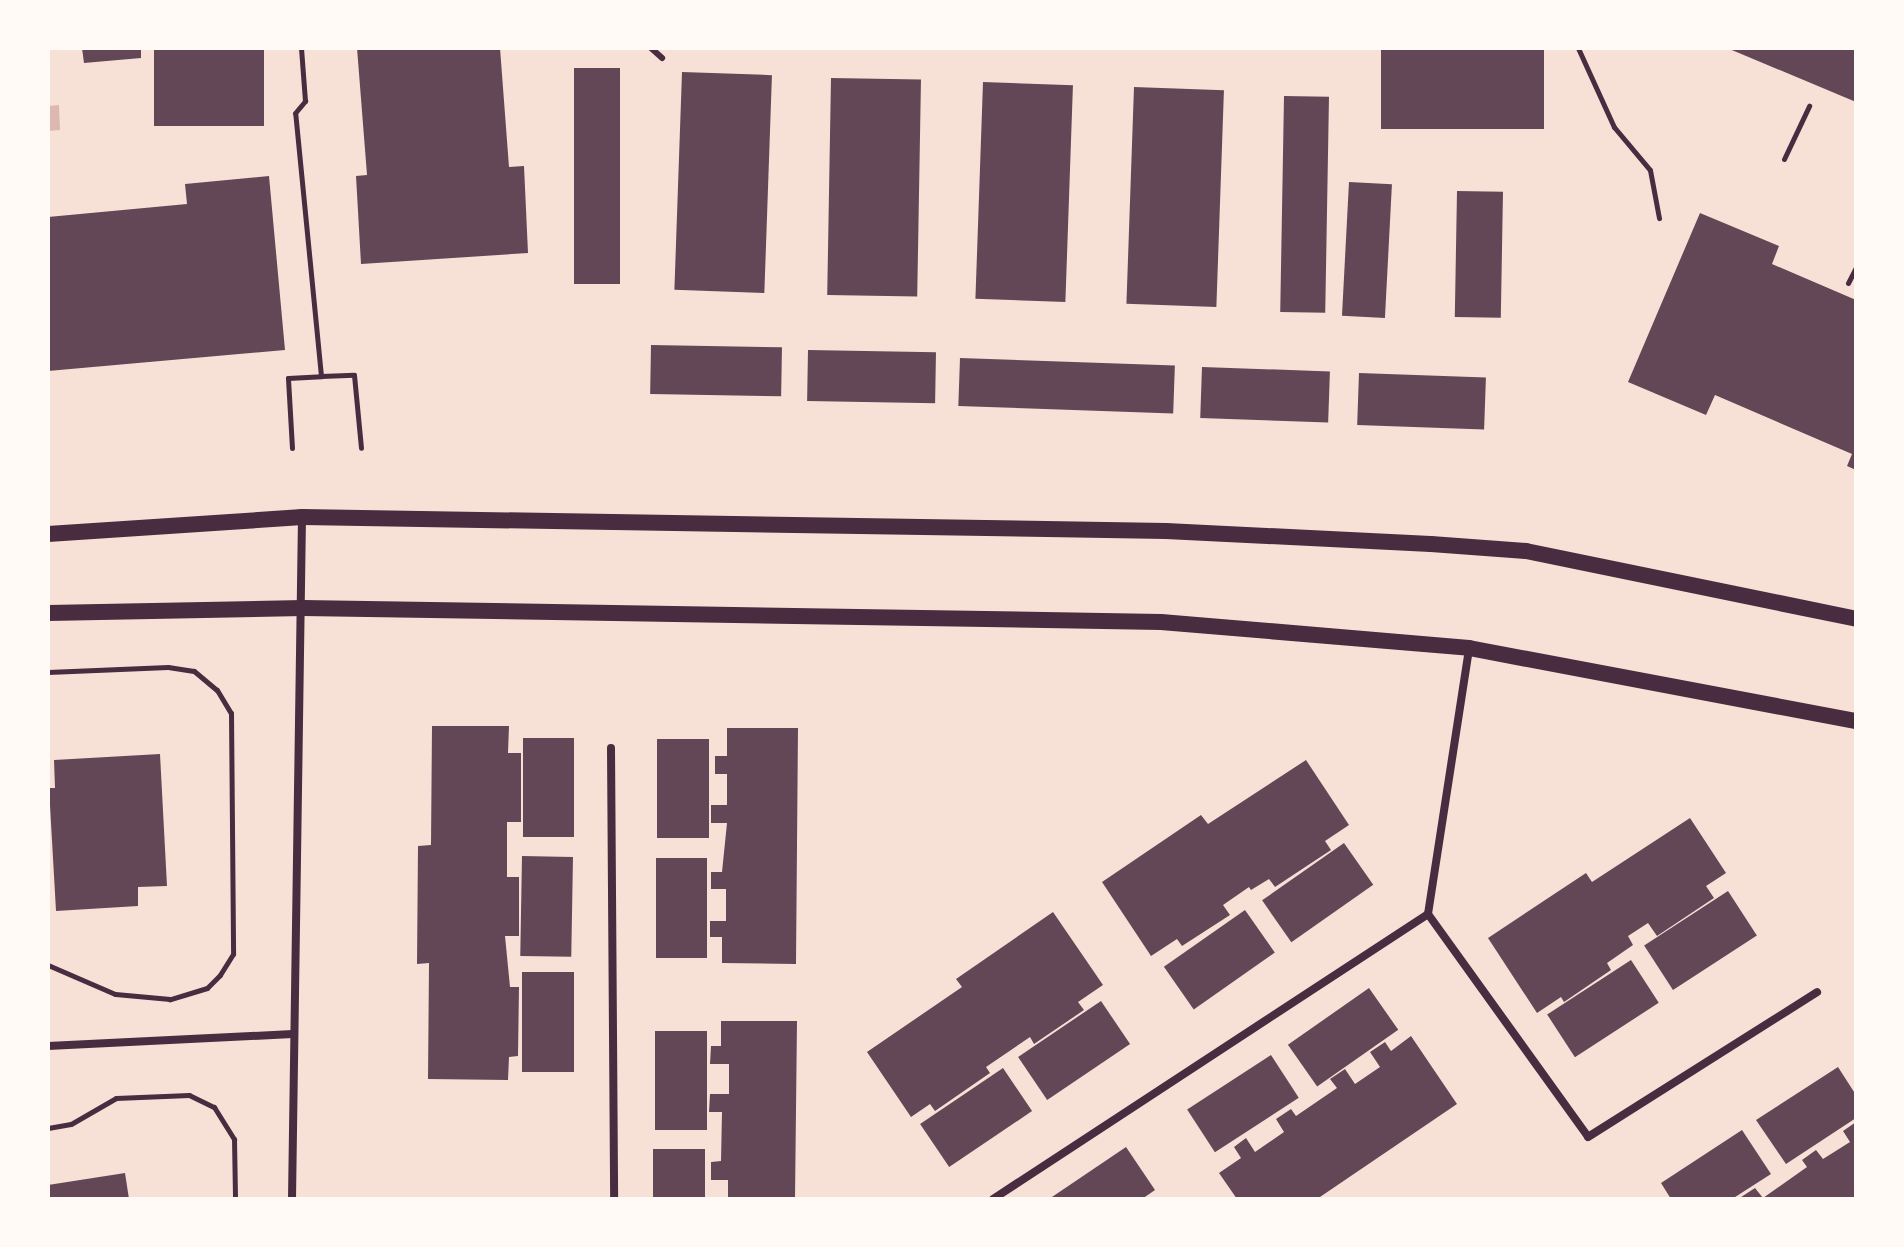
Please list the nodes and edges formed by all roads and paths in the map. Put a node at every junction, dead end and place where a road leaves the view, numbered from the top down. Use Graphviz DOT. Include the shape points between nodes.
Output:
graph roads {
  1 [pos="301,48"];
  2 [pos="651,48"];
  3 [pos="1578,48"];
  4 [pos="662,58"];
  5 [pos="1809,106"];
  6 [pos="1784,159"];
  7 [pos="1659,218"];
  8 [pos="1856,267"];
  9 [pos="1848,283"];
  10 [pos="321,376"];
  11 [pos="292,448"];
  12 [pos="361,448"];
  13 [pos="302,517"];
  14 [pos="48,534"];
  15 [pos="303,608"];
  16 [pos="48,613"];
  17 [pos="1856,619"];
  18 [pos="1469,648"];
  19 [pos="48,672"];
  20 [pos="1856,721"];
  21 [pos="611,748"];
  22 [pos="1428,914"];
  23 [pos="48,965"];
  24 [pos="1817,992"];
  25 [pos="293,1034"];
  26 [pos="48,1046"];
  27 [pos="48,1128"];
  28 [pos="235,1199"];
  29 [pos="292,1199"];
  30 [pos="614,1199"];
  31 [pos="993,1199"];
  1 -- 10 [label="path" via="305,101 295,113"];
  2 -- 4 [label="lane"];
  3 -- 7 [label="path" via="1614,127 1650,170"];
  5 -- 6 [label="path"];
  8 -- 9 [label="path"];
  10 -- 11 [label="path" via="288,378"];
  10 -- 12 [label="path" via="354,375"];
  13 -- 14 [label="main road"];
  13 -- 15 [label="street"];
  13 -- 17 [label="main road" via="1166,531 1431,544 1526,551"];
  15 -- 16 [label="main road"];
  15 -- 18 [label="main road" via="1161,622"];
  15 -- 25 [label="street"];
  18 -- 20 [label="main road"];
  18 -- 22 [label="street"];
  19 -- 23 [label="path" via="168,667 194,671 217,690 231,713 233,933 233,954 220,975 207,988 170,999 115,994"];
  21 -- 30 [label="street"];
  22 -- 24 [label="street" via="1588,1137"];
  22 -- 31 [label="street"];
  25 -- 26 [label="street"];
  25 -- 29 [label="street"];
  27 -- 28 [label="path" via="71,1124 116,1098 189,1095 214,1107 234,1139"];
}
